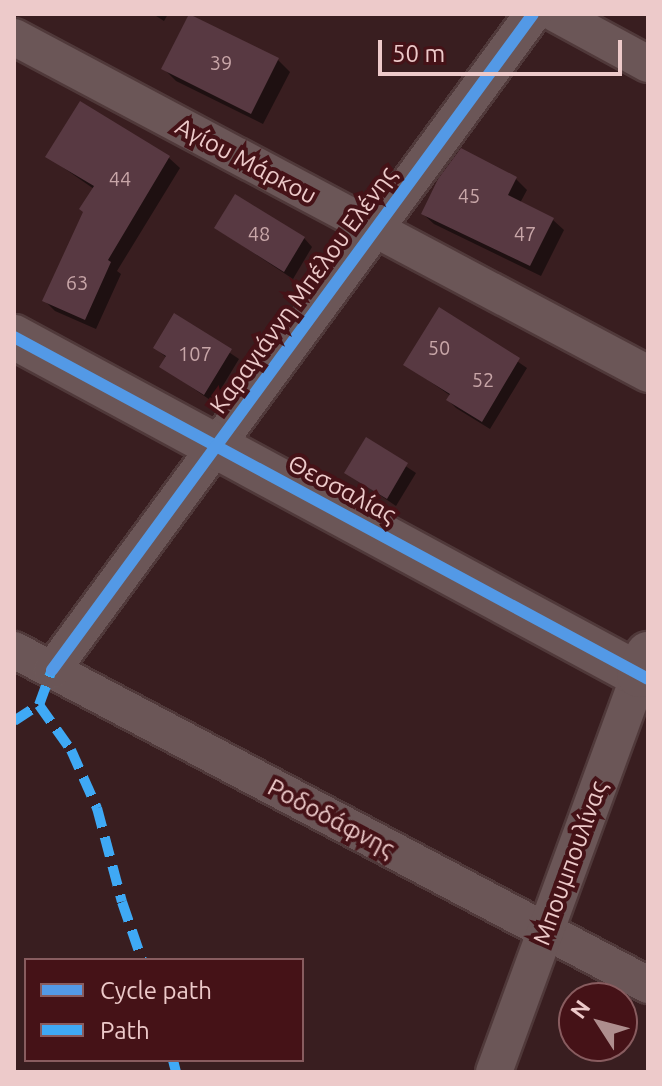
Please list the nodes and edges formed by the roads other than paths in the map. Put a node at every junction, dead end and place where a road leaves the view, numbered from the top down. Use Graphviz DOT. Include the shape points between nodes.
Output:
graph roads {
  1 [pos="533,14"];
  2 [pos="556,14"];
  3 [pos="14,37"];
  4 [pos="648,64"];
  5 [pos="375,230"];
  6 [pos="14,337"];
  7 [pos="648,374"];
  8 [pos="217,446"];
  9 [pos="14,650"];
  10 [pos="52,670"];
  11 [pos="645,670"];
  12 [pos="545,932"];
  13 [pos="648,985"];
  14 [pos="494,1072"];
  1 -- 5 [label="street, Καραγιάννη Μπέλου Ελένης"];
  2 -- 4 [label="street"];
  3 -- 5 [label="street, Αγίου Μάρκου"];
  5 -- 7 [label="street, Αγίου Μάρκου"];
  5 -- 8 [label="street, Καραγιάννη Μπέλου Ελένης"];
  6 -- 8 [label="street, Θεσσαλίας"];
  8 -- 10 [label="street, Καραγιάννη Μπέλου Ελένης"];
  8 -- 11 [label="street, Θεσσαλίας"];
  9 -- 10 [label="street, Ροδοδάφνης"];
  10 -- 12 [label="street, Ροδοδάφνης"];
  11 -- 12 [label="street, Μπουμπουλίνας"];
  12 -- 13 [label="street, Ροδοδάφνης"];
  12 -- 14 [label="street, Μπουμπουλίνας"];
}
